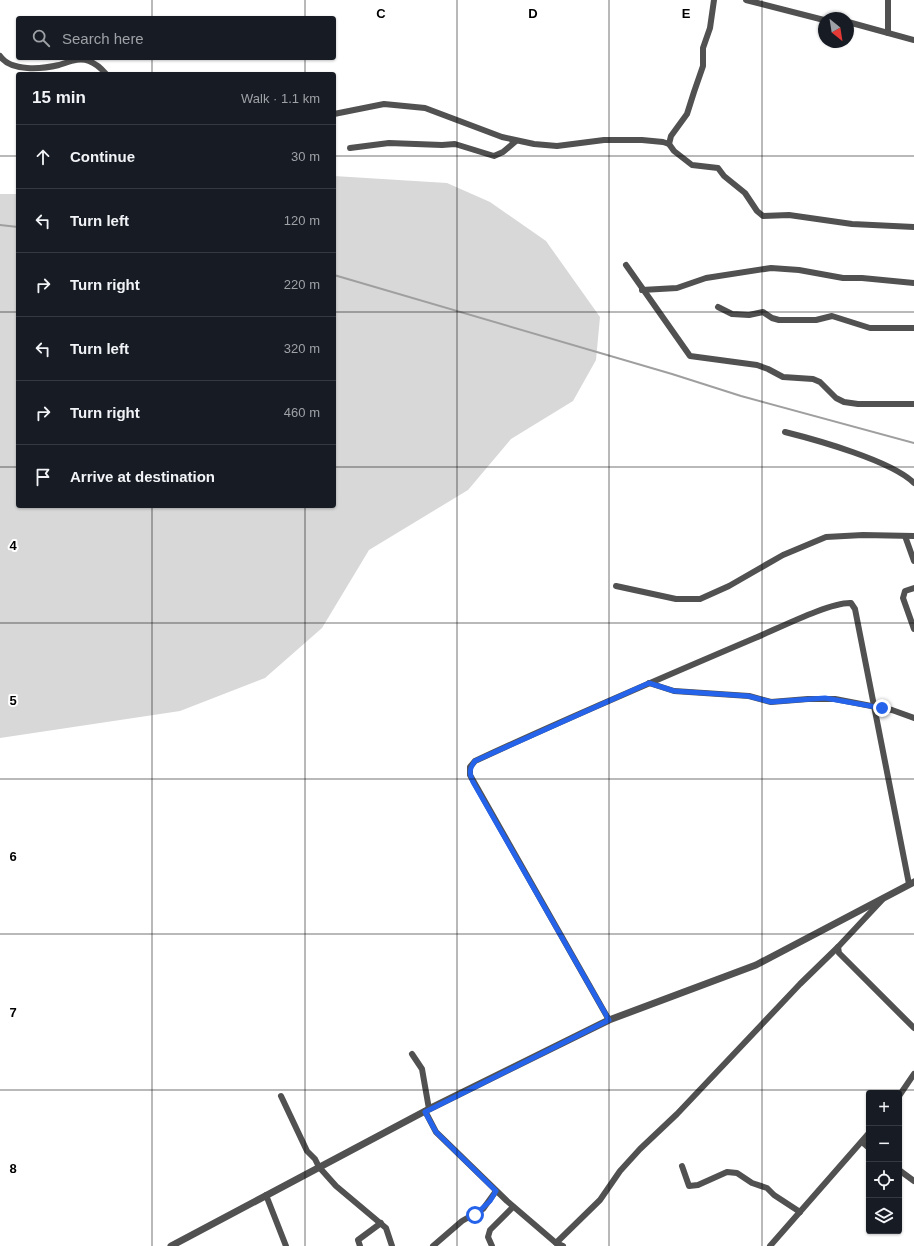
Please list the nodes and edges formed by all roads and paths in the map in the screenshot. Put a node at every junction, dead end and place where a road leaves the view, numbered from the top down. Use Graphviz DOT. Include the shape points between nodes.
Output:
graph roads {
  1 [pos="714,0"];
  2 [pos="746,0"];
  3 [pos="888,0"];
  4 [pos="818,18"];
  5 [pos="854,24"];
  6 [pos="888,32"];
  7 [pos="914,40"];
  8 [pos="0,56"];
  9 [pos="72,60"];
  10 [pos="72,60"];
  11 [pos="88,60"];
  12 [pos="88,60"];
  13 [pos="104,72"];
  14 [pos="336,114"];
  15 [pos="516,141"];
  16 [pos="669,144"];
  17 [pos="350,148"];
  18 [pos="914,227"];
  19 [pos="626,265"];
  20 [pos="914,282"];
  21 [pos="642,290"];
  22 [pos="718,307"];
  23 [pos="914,328"];
  24 [pos="914,404"];
  25 [pos="785,432"];
  26 [pos="914,483"];
  27 [pos="905,536"];
  28 [pos="914,536"];
  29 [pos="914,561"];
  30 [pos="616,586"];
  31 [pos="914,588"];
  32 [pos="914,629"];
  33 [pos="649,683"];
  34 [pos="873,706"];
  35 [pos="914,718"];
  36 [pos="911,883"];
  37 [pos="884,898"];
  38 [pos="838,947"];
  39 [pos="609,1020"];
  40 [pos="914,1028"];
  41 [pos="412,1054"];
  42 [pos="914,1074"];
  43 [pos="902,1092"];
  44 [pos="281,1096"];
  45 [pos="427,1110"];
  46 [pos="866,1137"];
  47 [pos="862,1142"];
  48 [pos="866,1145"];
  49 [pos="682,1166"];
  50 [pos="319,1167"];
  51 [pos="902,1172"];
  52 [pos="914,1181"];
  53 [pos="496,1191"];
  54 [pos="266,1195"];
  55 [pos="513,1207"];
  56 [pos="800,1212"];
  57 [pos="381,1223"];
  58 [pos="556,1243"];
  59 [pos="171,1246"];
  60 [pos="286,1246"];
  61 [pos="360,1246"];
  62 [pos="392,1246"];
  63 [pos="432,1246"];
  64 [pos="492,1246"];
  65 [pos="563,1246"];
  66 [pos="770,1246"];
  1 -- 16 [label="street" via="710,28 703,48 703,66 687,114 671,136"];
  2 -- 4 [label="street"];
  3 -- 6 [label="street"];
  5 -- 6 [label="street"];
  6 -- 7 [label="street"];
  8 -- 10 [label="street" via="10,66 30,68 58,65"];
  9 -- 12 [label="street"];
  11 -- 13 [label="street"];
  14 -- 15 [label="street" via="384,104 425,108"];
  15 -- 16 [label="street" via="546,146 612,140 642,140"];
  15 -- 17 [label="street" via="494,156 454,144 389,143"];
  16 -- 18 [label="street" via="692,165 718,168 745,193 763,216 789,215 852,224"];
  19 -- 21 [label="street"];
  20 -- 21 [label="street" via="842,278 799,270 763,268 706,278 677,288"];
  21 -- 24 [label="street" via="690,356 768,368 783,377 813,379 844,402"];
  22 -- 23 [label="street" via="732,314 749,315 763,312 779,320 816,320 832,316 870,328"];
  25 -- 26 [label="street" via="809,438 896,470"];
  27 -- 28 [label="street"];
  27 -- 29 [label="street"];
  27 -- 30 [label="street" via="863,534 826,537 700,599 676,599"];
  31 -- 32 [label="street" via="905,592 903,598"];
  33 -- 34 [label="street" via="674,691 748,696 771,702 825,698"];
  33 -- 34 [label="street" via="829,608 851,603 855,609"];
  33 -- 39 [label="street" via="475,761 470,768 473,782"];
  34 -- 35 [label="street"];
  34 -- 36 [label="street"];
  36 -- 37 [label="street"];
  37 -- 38 [label="street"];
  37 -- 39 [label="street" via="756,965"];
  38 -- 40 [label="street" via="839,953"];
  38 -- 58 [label="street" via="640,1149 620,1171 600,1200"];
  39 -- 45 [label="street"];
  41 -- 45 [label="street" via="422,1070"];
  42 -- 43 [label="street"];
  44 -- 50 [label="street" via="307,1151 316,1159"];
  45 -- 50 [label="street"];
  45 -- 53 [label="street" via="436,1132"];
  46 -- 47 [label="street"];
  47 -- 48 [label="street"];
  47 -- 56 [label="street"];
  49 -- 56 [label="street" via="688,1186 698,1185 727,1172 737,1173 752,1183 767,1188"];
  50 -- 54 [label="street"];
  50 -- 57 [label="street" via="348,1198"];
  51 -- 52 [label="street"];
  53 -- 55 [label="street"];
  53 -- 63 [label="street" via="483,1209 462,1221"];
  54 -- 59 [label="street"];
  54 -- 60 [label="street"];
  55 -- 58 [label="street"];
  55 -- 64 [label="street" via="490,1230 488,1237"];
  56 -- 66 [label="street"];
  57 -- 61 [label="street" via="358,1240"];
  57 -- 62 [label="street" via="388,1231"];
  58 -- 65 [label="street"];
}
